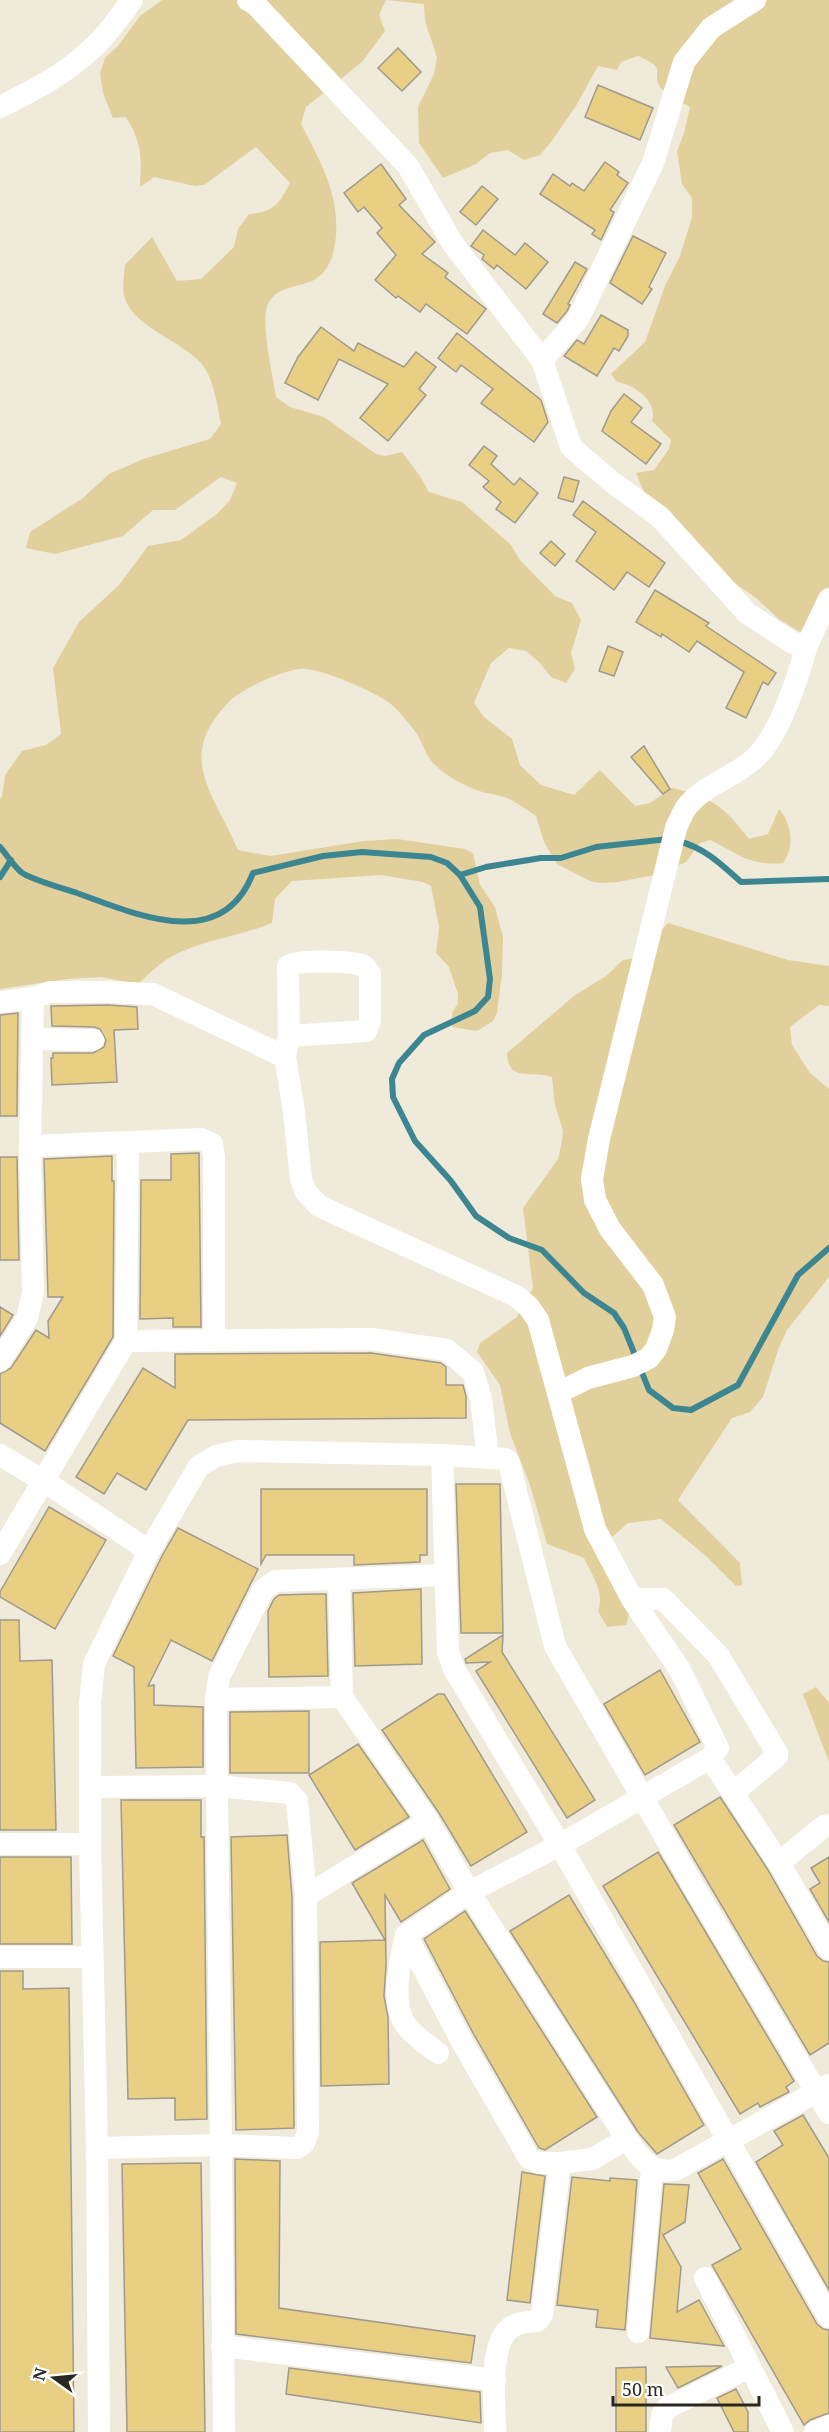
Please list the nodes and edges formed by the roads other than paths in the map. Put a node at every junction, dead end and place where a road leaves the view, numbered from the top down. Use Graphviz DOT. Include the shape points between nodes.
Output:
graph roads {
  1 [pos="132,0"];
  2 [pos="248,0"];
  3 [pos="755,0"];
  4 [pos="0,107"];
  5 [pos="543,360"];
  6 [pos="829,599"];
  7 [pos="807,645"];
  8 [pos="33,998"];
  9 [pos="0,1002"];
  10 [pos="33,1040"];
  11 [pos="93,1040"];
  12 [pos="287,1046"];
  13 [pos="128,1142"];
  14 [pos="30,1146"];
  15 [pos="214,1339"];
  16 [pos="126,1341"];
  17 [pos="0,1360"];
  18 [pos="558,1393"];
  19 [pos="0,1455"];
  20 [pos="442,1455"];
  21 [pos="488,1458"];
  22 [pos="44,1481"];
  23 [pos="149,1551"];
  24 [pos="0,1554"];
  25 [pos="444,1575"];
  26 [pos="339,1580"];
  27 [pos="632,1599"];
  28 [pos="342,1697"];
  29 [pos="216,1699"];
  30 [pos="710,1758"];
  31 [pos="218,1786"];
  32 [pos="92,1787"];
  33 [pos="733,1793"];
  34 [pos="643,1797"];
  35 [pos="428,1821"];
  36 [pos="829,1824"];
  37 [pos="0,1844"];
  38 [pos="90,1844"];
  39 [pos="560,1845"];
  40 [pos="779,1863"];
  41 [pos="469,1892"];
  42 [pos="306,1896"];
  43 [pos="406,1935"];
  44 [pos="829,1950"];
  45 [pos="92,1956"];
  46 [pos="0,1957"];
  47 [pos="438,2053"];
  48 [pos="823,2089"];
  49 [pos="829,2112"];
  50 [pos="627,2139"];
  51 [pos="728,2140"];
  52 [pos="221,2145"];
  53 [pos="97,2148"];
  54 [pos="560,2163"];
  55 [pos="652,2169"];
  56 [pos="705,2278"];
  57 [pos="829,2317"];
  58 [pos="638,2332"];
  59 [pos="222,2346"];
  60 [pos="750,2367"];
  61 [pos="495,2380"];
  62 [pos="829,2426"];
  63 [pos="99,2432"];
  64 [pos="224,2432"];
  65 [pos="495,2432"];
  66 [pos="660,2432"];
  67 [pos="783,2432"];
  68 [pos="815,2432"];
  1 -- 4 [label="street" via="86,54"];
  2 -- 5 [label="street" via="408,166 453,244"];
  3 -- 5 [label="street" via="711,28 684,62 652,163 578,319"];
  5 -- 7 [label="street" via="571,447 660,517 747,614 794,643"];
  6 -- 7 [label="street"];
  7 -- 18 [label="street" via="774,733 758,756 688,804 676,828 602,1127 592,1179 595,1200 610,1229 653,1285 665,1317 656,1349 641,1362 588,1378"];
  8 -- 9 [label="street"];
  8 -- 10 [label="street"];
  8 -- 12 [label="street" via="50,992 153,994"];
  10 -- 11 [label="street"];
  10 -- 14 [label="street"];
  12 -- 12 [label="street" via="288,966 300,962 357,964 367,969 370,1021 366,1030"];
  12 -- 18 [label="street" via="301,1179 306,1192 320,1206 516,1296 538,1320"];
  13 -- 14 [label="street"];
  13 -- 15 [label="street" via="202,1139 212,1144"];
  13 -- 16 [label="street"];
  14 -- 17 [label="street" via="33,1293 30,1310"];
  15 -- 16 [label="street"];
  15 -- 21 [label="street" via="371,1339 447,1350 473,1372 481,1399"];
  16 -- 22 [label="street"];
  18 -- 27 [label="street" via="595,1529"];
  19 -- 22 [label="street"];
  20 -- 21 [label="street"];
  20 -- 23 [label="street" via="238,1450 216,1456 199,1466"];
  20 -- 25 [label="street"];
  21 -- 34 [label="street" via="506,1459 509,1463 555,1646"];
  22 -- 23 [label="street"];
  22 -- 24 [label="street"];
  23 -- 32 [label="street" via="94,1664 90,1703"];
  25 -- 26 [label="street"];
  25 -- 39 [label="street" via="448,1652 454,1669"];
  26 -- 28 [label="street"];
  26 -- 29 [label="street" via="275,1581 269,1585 226,1661"];
  27 -- 30 [label="street" via="680,1670 718,1748"];
  27 -- 33 [label="street" via="663,1599 702,1638 718,1655 777,1753"];
  28 -- 29 [label="street"];
  28 -- 35 [label="street"];
  29 -- 31 [label="street"];
  30 -- 33 [label="street"];
  30 -- 34 [label="street"];
  31 -- 32 [label="street"];
  31 -- 42 [label="street" via="294,1795"];
  31 -- 52 [label="street"];
  32 -- 38 [label="street"];
  33 -- 40 [label="street"];
  34 -- 39 [label="street"];
  34 -- 48 [label="street" via="694,1887"];
  35 -- 41 [label="street"];
  35 -- 42 [label="street"];
  36 -- 40 [label="street"];
  37 -- 38 [label="street"];
  38 -- 45 [label="street"];
  39 -- 41 [label="street"];
  39 -- 51 [label="street"];
  40 -- 44 [label="street"];
  41 -- 43 [label="street"];
  41 -- 50 [label="street"];
  42 -- 52 [label="street" via="308,2132 297,2148"];
  43 -- 47 [label="street" via="398,1974 401,2015 407,2027"];
  43 -- 54 [label="street" via="529,2158 538,2163"];
  45 -- 46 [label="street"];
  45 -- 53 [label="street"];
  48 -- 49 [label="street"];
  48 -- 51 [label="street"];
  50 -- 54 [label="street" via="592,2159"];
  50 -- 55 [label="street"];
  51 -- 55 [label="street" via="675,2170"];
  51 -- 57 [label="street"];
  52 -- 53 [label="street"];
  52 -- 59 [label="street"];
  53 -- 63 [label="street"];
  54 -- 61 [label="street" via="542,2315 537,2321 520,2323 506,2332 499,2345"];
  55 -- 58 [label="street"];
  56 -- 60 [label="street"];
  59 -- 61 [label="street"];
  59 -- 64 [label="street"];
  60 -- 66 [label="street" via="667,2408"];
  60 -- 67 [label="street"];
  61 -- 65 [label="street"];
  62 -- 68 [label="street"];
}
